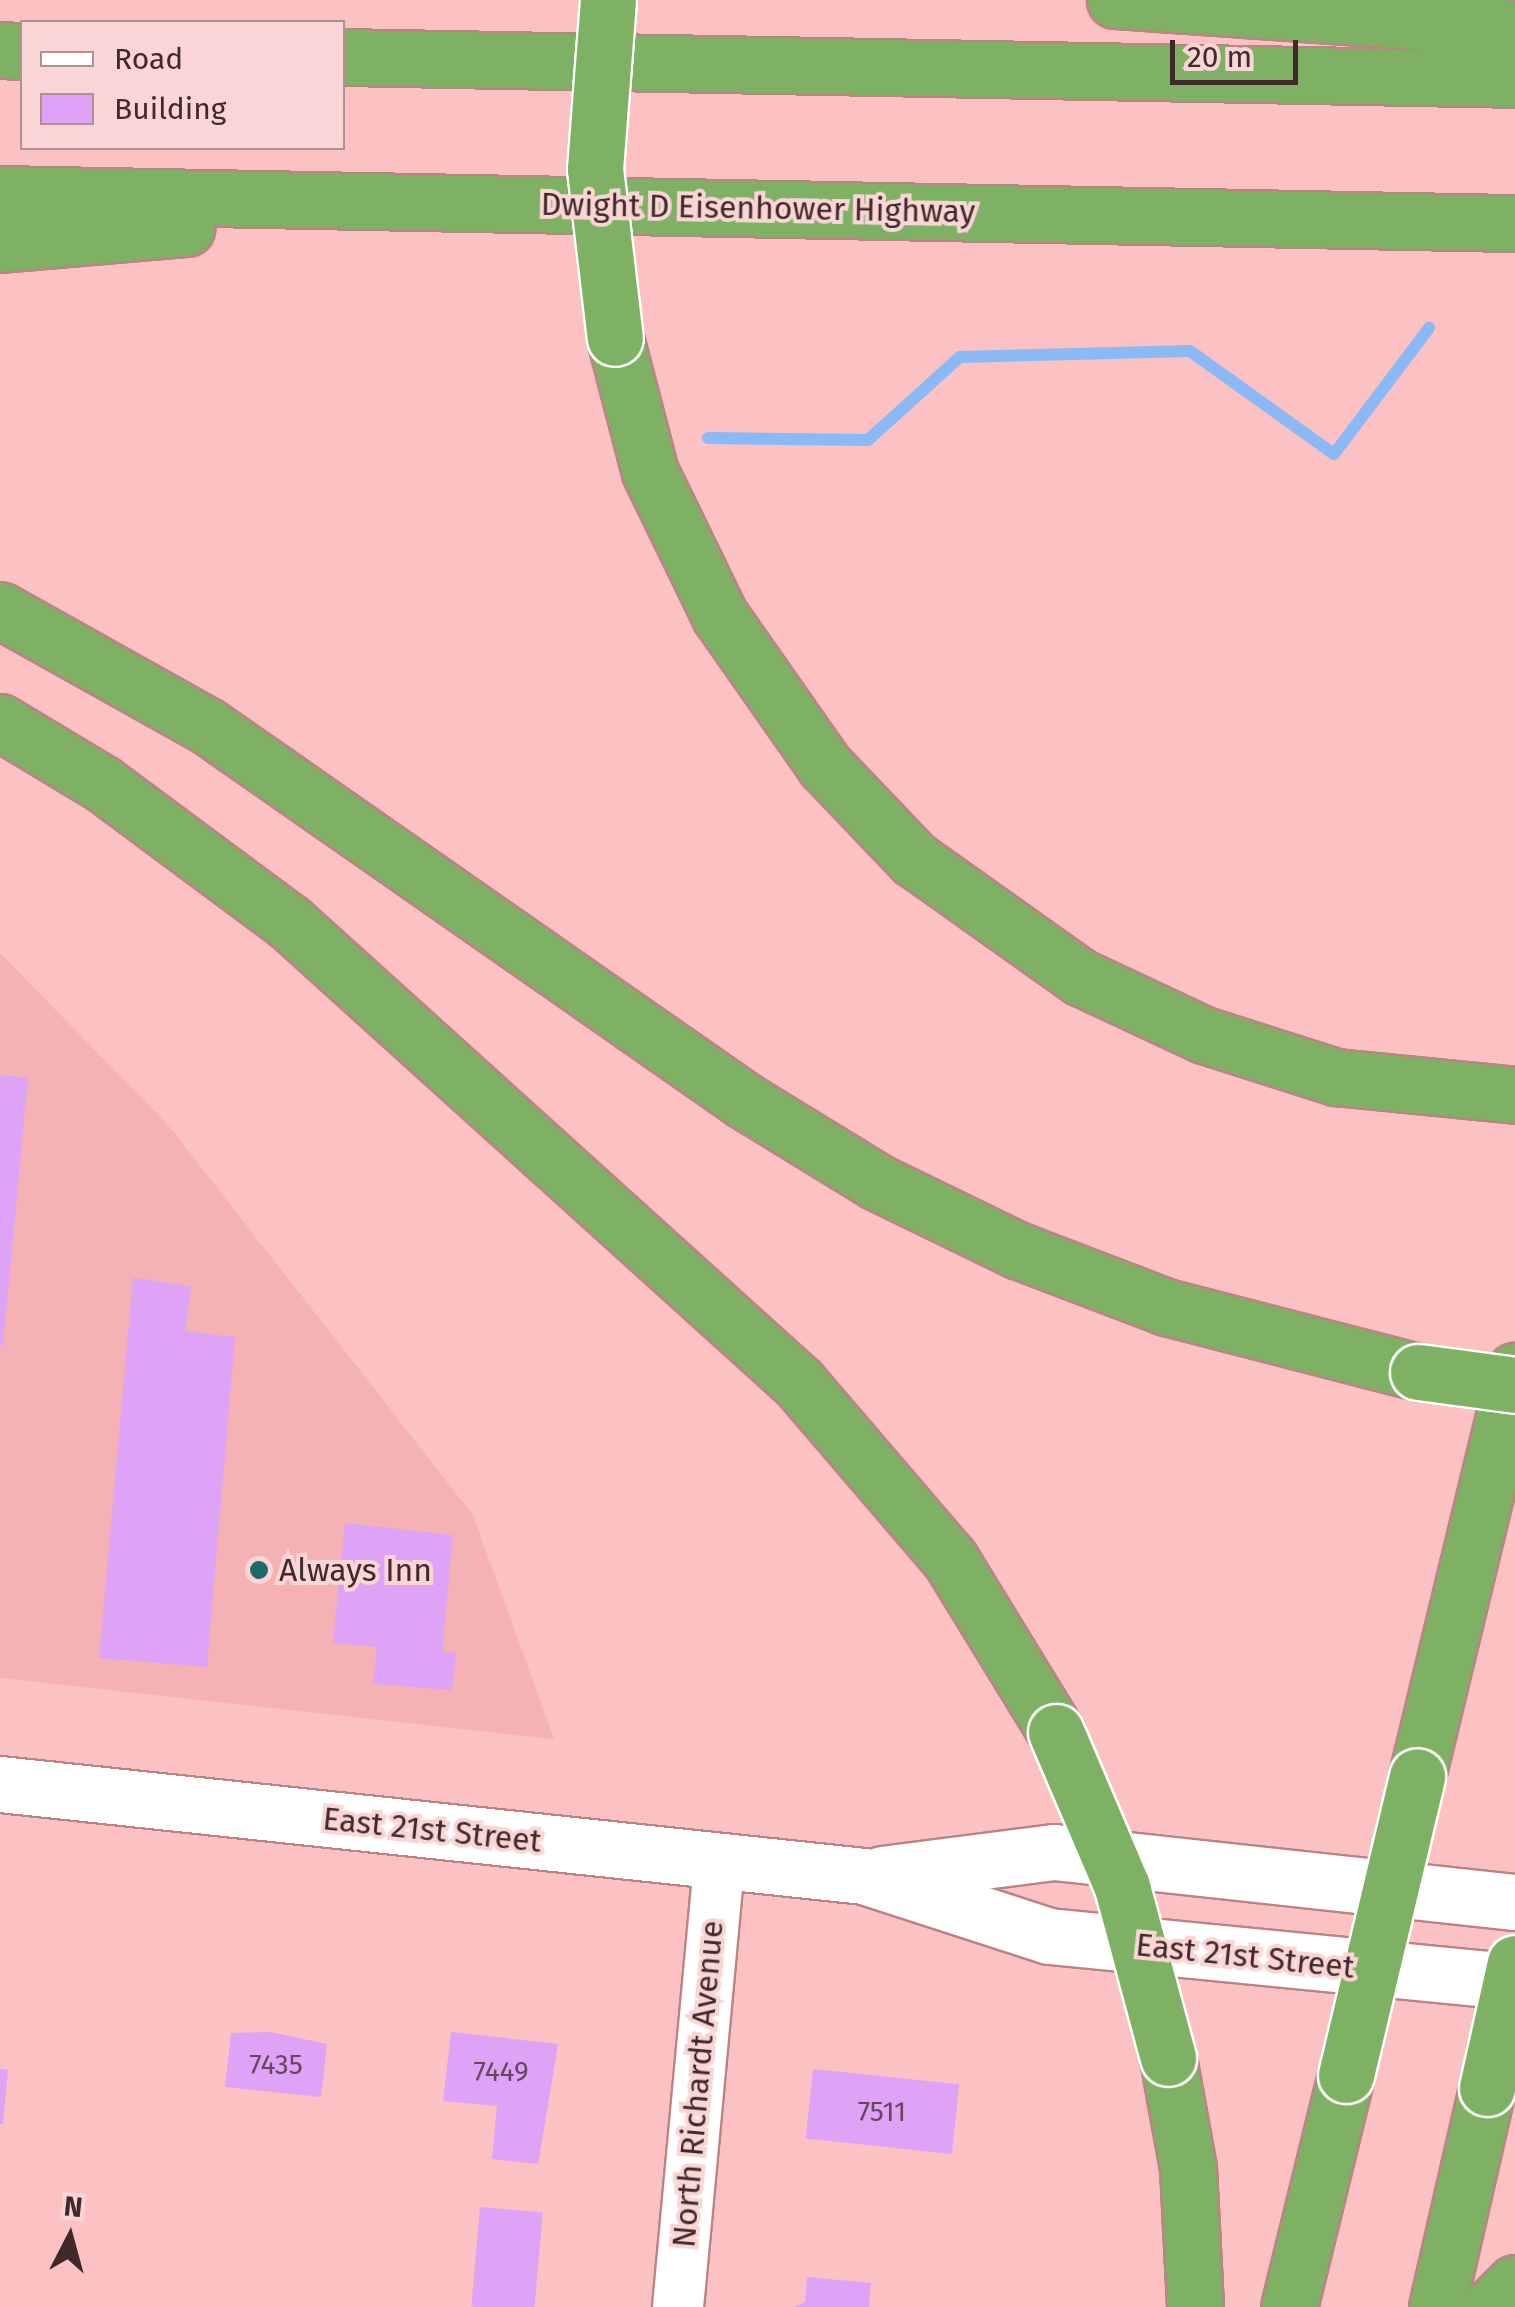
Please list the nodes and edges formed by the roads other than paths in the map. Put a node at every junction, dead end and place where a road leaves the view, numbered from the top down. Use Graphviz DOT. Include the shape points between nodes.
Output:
graph roads {
  1 [pos="608,0"];
  2 [pos="1114,0"];
  3 [pos="1515,28"];
  4 [pos="345,57"];
  5 [pos="1515,78"];
  6 [pos="0,194"];
  7 [pos="484,203"];
  8 [pos="1515,223"];
  9 [pos="0,244"];
  10 [pos="0,610"];
  11 [pos="0,722"];
  12 [pos="1515,1094"];
  13 [pos="1515,1371"];
  14 [pos="1515,1385"];
  15 [pos="0,1784"];
  16 [pos="719,1861"];
  17 [pos="864,1876"];
  18 [pos="1515,1902"];
  19 [pos="1515,1963"];
  20 [pos="1515,1982"];
  21 [pos="1515,2283"];
  22 [pos="678,2307"];
  23 [pos="1195,2307"];
  24 [pos="1290,2307"];
  25 [pos="1436,2307"];
  26 [pos="1491,2307"];
  1 -- 12 [label="highway, bridge" via="595,169 615,338 650,472 720,616 825,766 914,858 1036,951 1204,1035 1336,1077"];
  2 -- 3 [label="highway"];
  4 -- 5 [label="highway"];
  6 -- 7 [label="highway, Dwight D Eisenhower Highway"];
  7 -- 8 [label="highway, Dwight D Eisenhower Highway"];
  7 -- 9 [label="highway"];
  10 -- 14 [label="highway, bridge" via="206,724 745,1101 877,1182 1017,1250 1166,1307 1418,1372"];
  11 -- 23 [label="highway, bridge" via="118,794 289,922 798,1383 950,1559 1056,1732 1122,1887 1168,2058 1188,2168"];
  13 -- 24 [label="highway, bridge"];
  15 -- 16 [label="main road, East 21st Street"];
  16 -- 17 [label="main road, East 21st Street"];
  16 -- 22 [label="street, North Richardt Avenue"];
  17 -- 18 [label="main road, East 21st Street" via="1054,1852"];
  17 -- 20 [label="main road, East 21st Street" via="1048,1936"];
  19 -- 25 [label="highway, bridge"];
  21 -- 26 [label="highway"];
}
